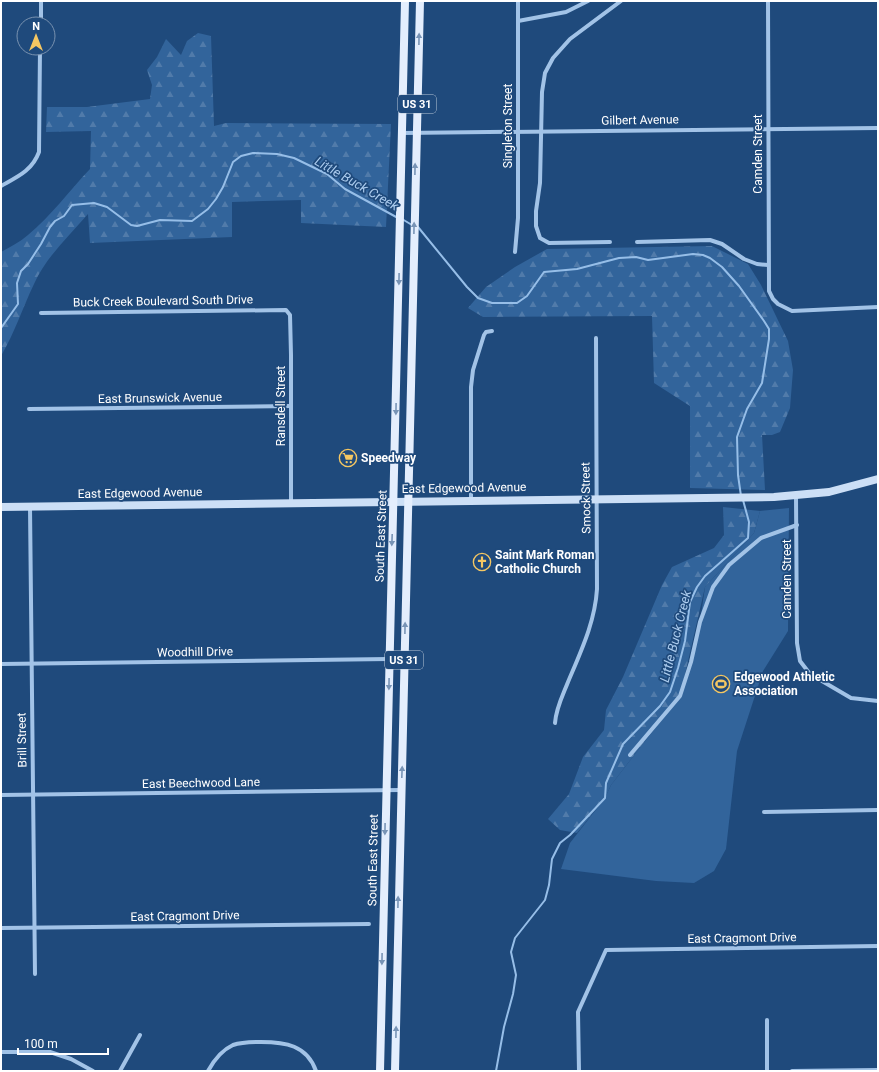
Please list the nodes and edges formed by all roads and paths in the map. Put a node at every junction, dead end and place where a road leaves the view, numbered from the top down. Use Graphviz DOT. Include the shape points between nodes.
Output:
graph roads {
  1 [pos="41,1"];
  2 [pos="405,1"];
  3 [pos="420,1"];
  4 [pos="518,1"];
  5 [pos="588,1"];
  6 [pos="621,1"];
  7 [pos="768,1"];
  8 [pos="41,16"];
  9 [pos="518,21"];
  10 [pos="40,56"];
  11 [pos="768,128"];
  12 [pos="878,128"];
  13 [pos="519,131"];
  14 [pos="541,131"];
  15 [pos="402,133"];
  16 [pos="416,133"];
  17 [pos="1,186"];
  18 [pos="610,242"];
  19 [pos="638,242"];
  20 [pos="515,252"];
  21 [pos="768,265"];
  22 [pos="878,307"];
  23 [pos="286,310"];
  24 [pos="41,313"];
  25 [pos="492,330"];
  26 [pos="596,338"];
  27 [pos="291,406"];
  28 [pos="29,409"];
  29 [pos="878,479"];
  30 [pos="796,496"];
  31 [pos="596,499"];
  32 [pos="471,500"];
  33 [pos="394,501"];
  34 [pos="407,501"];
  35 [pos="291,504"];
  36 [pos="1,507"];
  37 [pos="30,507"];
  38 [pos="797,525"];
  39 [pos="389,659"];
  40 [pos="1,664"];
  41 [pos="31,664"];
  42 [pos="878,701"];
  43 [pos="555,723"];
  44 [pos="630,755"];
  45 [pos="386,790"];
  46 [pos="401,790"];
  47 [pos="1,795"];
  48 [pos="33,795"];
  49 [pos="878,810"];
  50 [pos="764,812"];
  51 [pos="368,924"];
  52 [pos="1,928"];
  53 [pos="34,928"];
  54 [pos="878,946"];
  55 [pos="35,974"];
  56 [pos="767,1020"];
  57 [pos="140,1035"];
  58 [pos="1,1052"];
  59 [pos="878,1070"];
  60 [pos="93,1071"];
  61 [pos="120,1071"];
  62 [pos="208,1071"];
  63 [pos="316,1071"];
  64 [pos="380,1071"];
  65 [pos="395,1071"];
  66 [pos="579,1071"];
  67 [pos="767,1071"];
  68 [pos="792,1071"];
  1 -- 8 [label="street"];
  2 -- 15 [label="main road, South East Street / US 31"];
  16 -- 3 [label="main road, South East Street / US 31, one-way"];
  4 -- 9 [label="street, Singleton Street"];
  5 -- 9 [label="street" via="566,12"];
  6 -- 14 [label="street" via="577,33 553,58 543,82"];
  7 -- 11 [label="street, Camden Street"];
  9 -- 13 [label="street, Singleton Street"];
  10 -- 17 [label="street" via="40,147 36,160 27,171"];
  11 -- 12 [label="street, Gilbert Avenue"];
  11 -- 14 [label="street, Gilbert Avenue"];
  11 -- 21 [label="street, Camden Street"];
  13 -- 14 [label="street, Gilbert Avenue"];
  13 -- 16 [label="street, Gilbert Avenue"];
  13 -- 20 [label="street, Singleton Street"];
  14 -- 18 [label="street" via="536,226 540,238 549,243"];
  15 -- 16 [label="street, Gilbert Avenue"];
  15 -- 33 [label="main road, South East Street / US 31, one-way"];
  34 -- 16 [label="main road, South East Street / US 31, one-way"];
  19 -- 21 [label="street" via="710,240 722,244 744,259"];
  21 -- 22 [label="street, Camden Street" via="769,291 773,300 792,311"];
  23 -- 24 [label="street, Buck Creek Boulevard South Drive"];
  23 -- 27 [label="street, Ransdell Street" via="290,315"];
  25 -- 32 [label="street" via="484,335 471,379"];
  26 -- 31 [label="street, Smock Street"];
  27 -- 28 [label="street, East Brunswick Avenue"];
  27 -- 35 [label="street, Ransdell Street"];
  29 -- 30 [label="main road, East Edgewood Avenue" via="829,492"];
  30 -- 31 [label="main road, East Edgewood Avenue"];
  30 -- 38 [label="street, Camden Street"];
  31 -- 32 [label="main road, East Edgewood Avenue"];
  31 -- 43 [label="street, Smock Street" via="595,606 589,631 558,706"];
  32 -- 34 [label="main road, East Edgewood Avenue"];
  33 -- 34 [label="main road, East Edgewood Avenue"];
  33 -- 35 [label="main road, East Edgewood Avenue"];
  33 -- 39 [label="main road, South East Street / US 31, one-way"];
  46 -- 34 [label="main road, South East Street / US 31, one-way"];
  35 -- 37 [label="main road, East Edgewood Avenue"];
  36 -- 37 [label="main road, East Edgewood Avenue"];
  37 -- 41 [label="street, Brill Street"];
  38 -- 42 [label="street, Camden Street" via="797,643 800,661 810,674 846,696"];
  38 -- 44 [label="street" via="761,538 729,564 710,594 680,696"];
  39 -- 41 [label="street, Woodhill Drive"];
  39 -- 45 [label="main road, South East Street / US 31, one-way"];
  40 -- 41 [label="street, Woodhill Drive"];
  41 -- 48 [label="street, Brill Street"];
  45 -- 46 [label="street, East Beechwood Lane"];
  45 -- 48 [label="street, East Beechwood Lane"];
  45 -- 64 [label="main road, South East Street / US 31, one-way"];
  65 -- 46 [label="main road, South East Street / US 31, one-way"];
  47 -- 48 [label="street, East Beechwood Lane"];
  48 -- 53 [label="street, Brill Street"];
  49 -- 50 [label="street"];
  51 -- 53 [label="street, East Cragmont Drive"];
  52 -- 53 [label="street, East Cragmont Drive"];
  53 -- 55 [label="street, Brill Street"];
  54 -- 66 [label="street, East Cragmont Drive" via="606,950 578,1012"];
  56 -- 67 [label="street"];
  57 -- 61 [label="street"];
  58 -- 60 [label="street" via="50,1052"];
  59 -- 68 [label="street"];
  62 -- 63 [label="street" via="217,1057 230,1047 262,1042 279,1042 298,1048 308,1057"];
}
